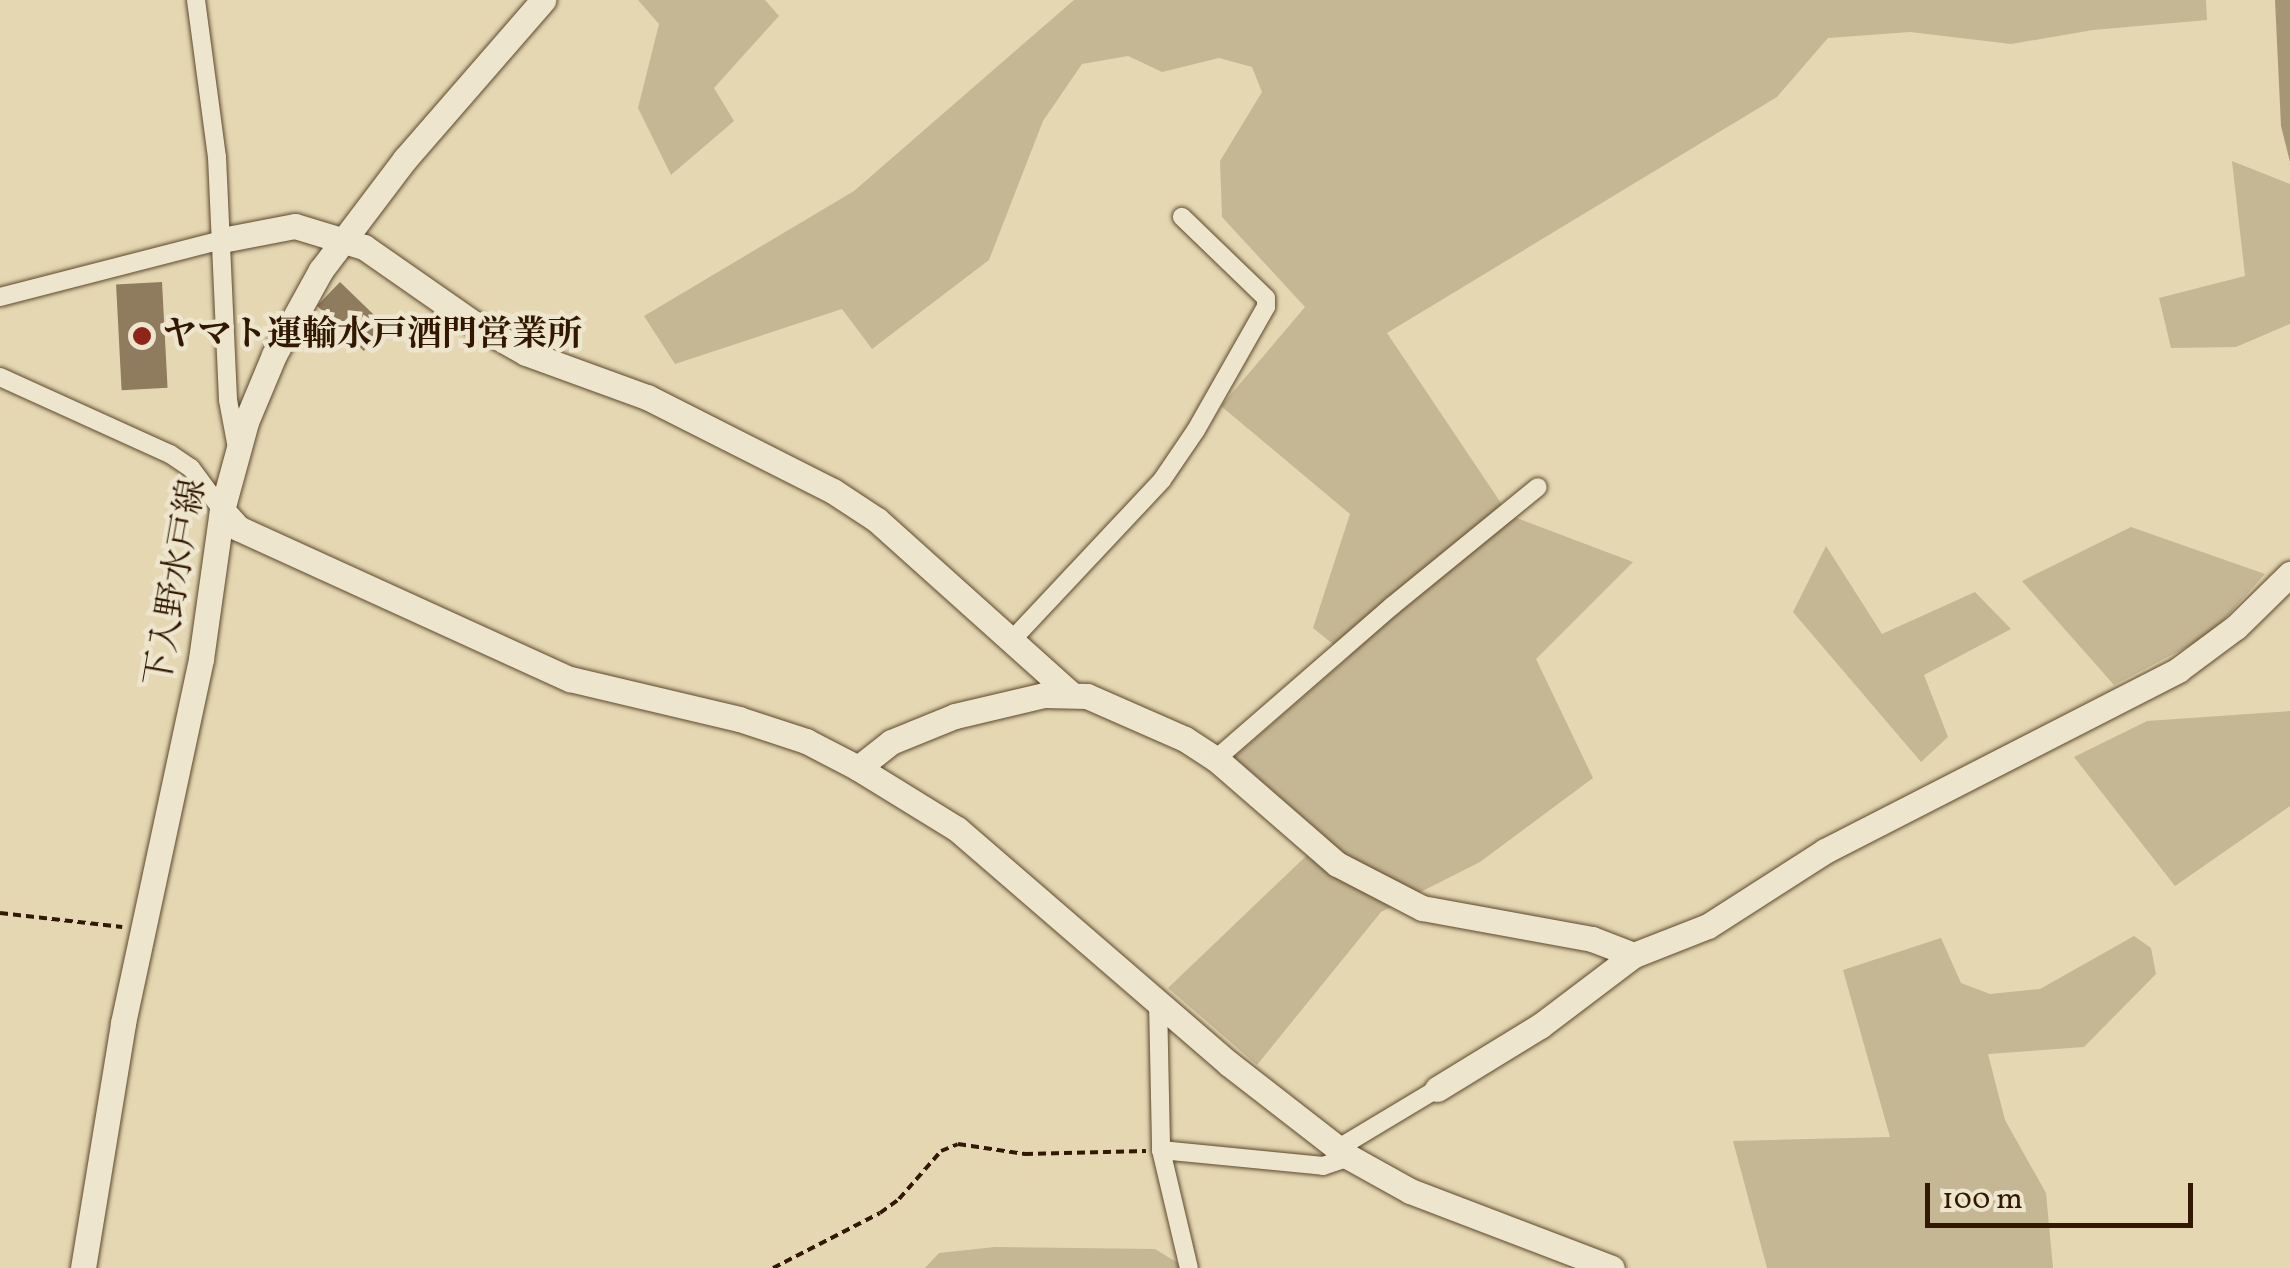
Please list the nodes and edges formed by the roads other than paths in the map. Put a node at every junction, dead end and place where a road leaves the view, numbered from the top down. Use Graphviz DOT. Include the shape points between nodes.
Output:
graph roads {
  1 [pos="196,0"];
  2 [pos="543,0"];
  3 [pos="1182,217"];
  4 [pos="222,240"];
  5 [pos="344,240"];
  6 [pos="0,297"];
  7 [pos="0,377"];
  8 [pos="237,449"];
  9 [pos="1538,487"];
  10 [pos="222,510"];
  11 [pos="2290,574"];
  12 [pos="1010,642"];
  13 [pos="1070,693"];
  14 [pos="1216,758"];
  15 [pos="858,768"];
  16 [pos="1634,955"];
  17 [pos="1158,1002"];
  18 [pos="1437,1089"];
  19 [pos="1162,1150"];
  20 [pos="1343,1153"];
  21 [pos="84,1268"];
  22 [pos="1189,1268"];
  23 [pos="1612,1268"];
  1 -- 4 [label="street"];
  2 -- 5 [label="street, 下入野水戸線" via="405,158"];
  3 -- 12 [label="street" via="1266,298 1266,306 1162,480"];
  4 -- 5 [label="street" via="294,226"];
  4 -- 6 [label="street"];
  4 -- 8 [label="street" via="228,400"];
  5 -- 8 [label="street, 下入野水戸線" via="297,308"];
  5 -- 12 [label="street" via="526,353 647,397 860,506"];
  7 -- 10 [label="street" via="170,454 191,468"];
  8 -- 10 [label="street, 下入野水戸線"];
  9 -- 14 [label="street"];
  10 -- 15 [label="street" via="238,528 570,679 739,719 806,741"];
  10 -- 21 [label="street, 下入野水戸線" via="201,659 142,930"];
  11 -- 16 [label="street" via="2236,627 2178,670 1825,852 1708,926"];
  12 -- 13 [label="street"];
  13 -- 14 [label="street" via="1108,703"];
  13 -- 15 [label="street" via="955,716 891,742"];
  14 -- 16 [label="street" via="1338,864 1422,908 1592,938"];
  15 -- 17 [label="street" via="957,829"];
  16 -- 18 [label="street" via="1540,1026"];
  17 -- 19 [label="street"];
  17 -- 20 [label="street"];
  18 -- 20 [label="street"];
  19 -- 20 [label="street" via="1324,1166"];
  19 -- 22 [label="street"];
  20 -- 23 [label="street" via="1410,1191"];
}
